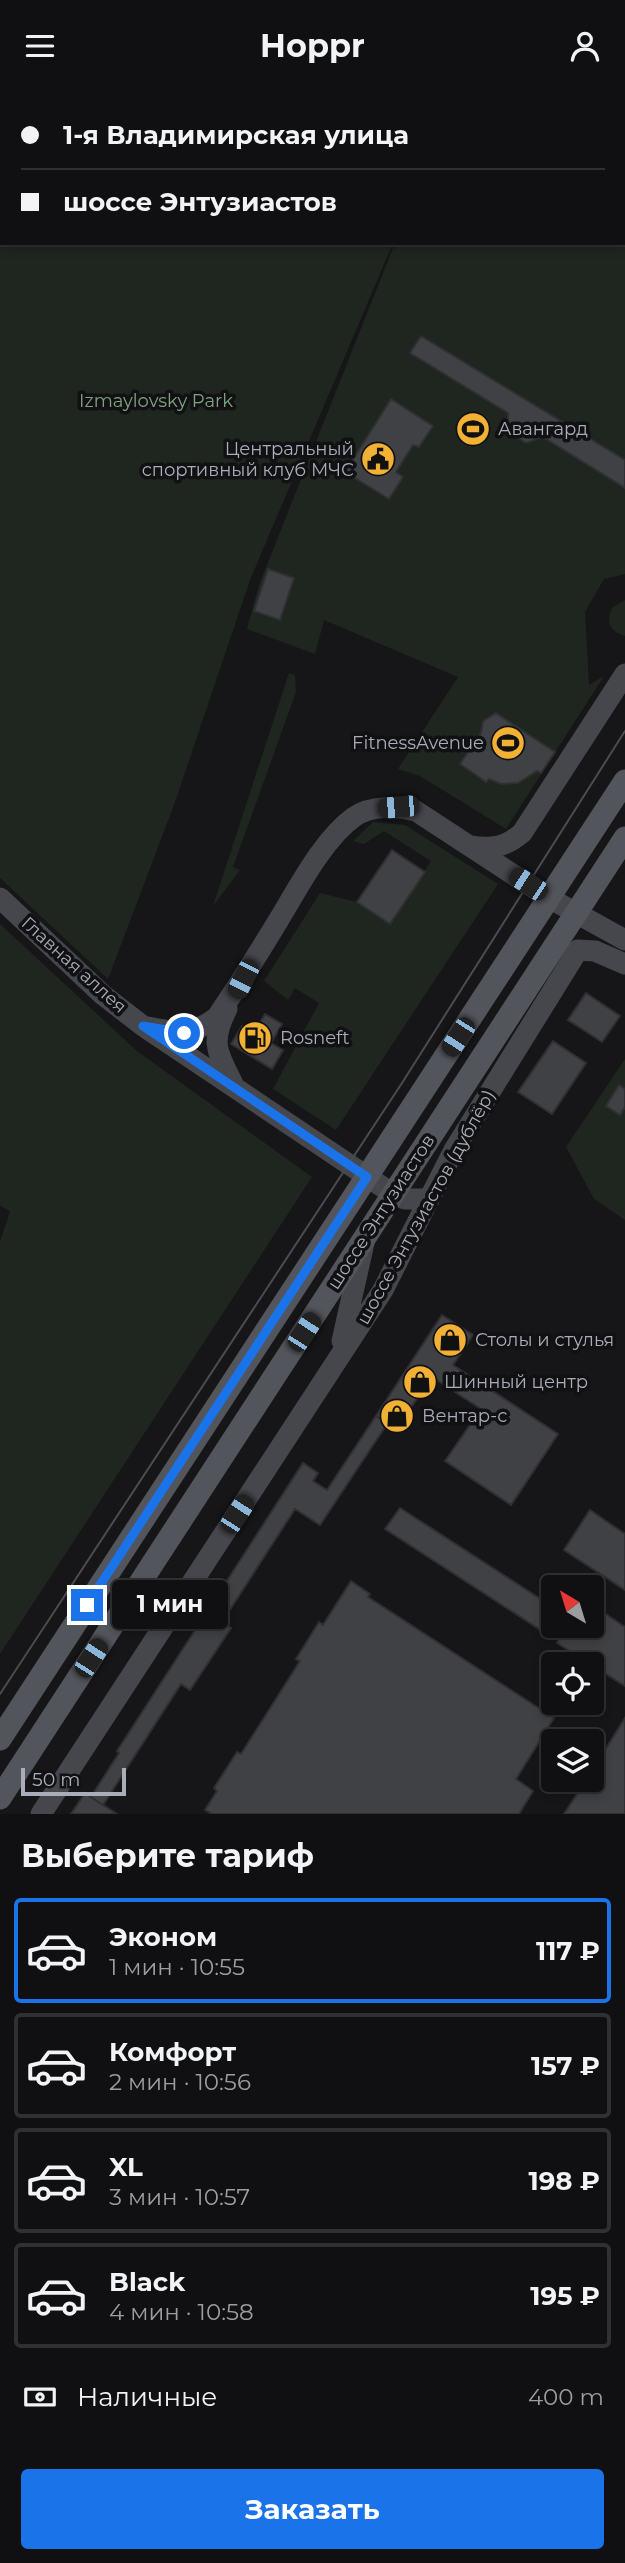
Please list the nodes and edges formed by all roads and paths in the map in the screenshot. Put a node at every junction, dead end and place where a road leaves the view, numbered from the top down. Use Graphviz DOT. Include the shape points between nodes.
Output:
graph roads {
  1 [pos="625,674"];
  2 [pos="625,781"];
  3 [pos="625,838"];
  4 [pos="470,846"];
  5 [pos="0,898"];
  6 [pos="549,898"];
  7 [pos="576,911"];
  8 [pos="625,940"];
  9 [pos="625,964"];
  10 [pos="243,979"];
  11 [pos="143,1026"];
  12 [pos="235,1088"];
  13 [pos="367,1177"];
  14 [pos="393,1194"];
  15 [pos="427,1199"];
  16 [pos="365,1238"];
  17 [pos="333,1367"];
  18 [pos="0,1739"];
  19 [pos="0,1798"];
  20 [pos="41,1814"];
  1 -- 4 [label="main road" via="522,833 503,847"];
  2 -- 6 [label="main road, шоссе Энтузиастов"];
  3 -- 7 [label="main road, шоссе Энтузиастов"];
  4 -- 6 [label="main road"];
  4 -- 10 [label="main road" via="416,811 398,807 355,815 307,874"];
  5 -- 11 [label="main road, Главная аллея" via="103,995"];
  6 -- 7 [label="main road"];
  6 -- 13 [label="main road, шоссе Энтузиастов"];
  7 -- 8 [label="main road"];
  7 -- 14 [label="main road, шоссе Энтузиастов"];
  9 -- 15 [label="main road, шоссе Энтузиастов (дублёр)" via="595,951 578,950"];
  10 -- 11 [label="main road" via="217,1017 204,1027 184,1033"];
  10 -- 12 [label="main road" via="220,1024 215,1047"];
  11 -- 12 [label="main road, Главная аллея"];
  12 -- 13 [label="main road, Главная аллея"];
  13 -- 14 [label="main road, Главная аллея"];
  13 -- 18 [label="main road, шоссе Энтузиастов"];
  14 -- 15 [label="main road"];
  14 -- 16 [label="main road, шоссе Энтузиастов"];
  15 -- 17 [label="main road, шоссе Энтузиастов (дублёр)" via="383,1290"];
  16 -- 17 [label="main road" via="349,1321"];
  16 -- 19 [label="main road, шоссе Энтузиастов"];
  17 -- 20 [label="main road, шоссе Энтузиастов (дублёр)"];
}
